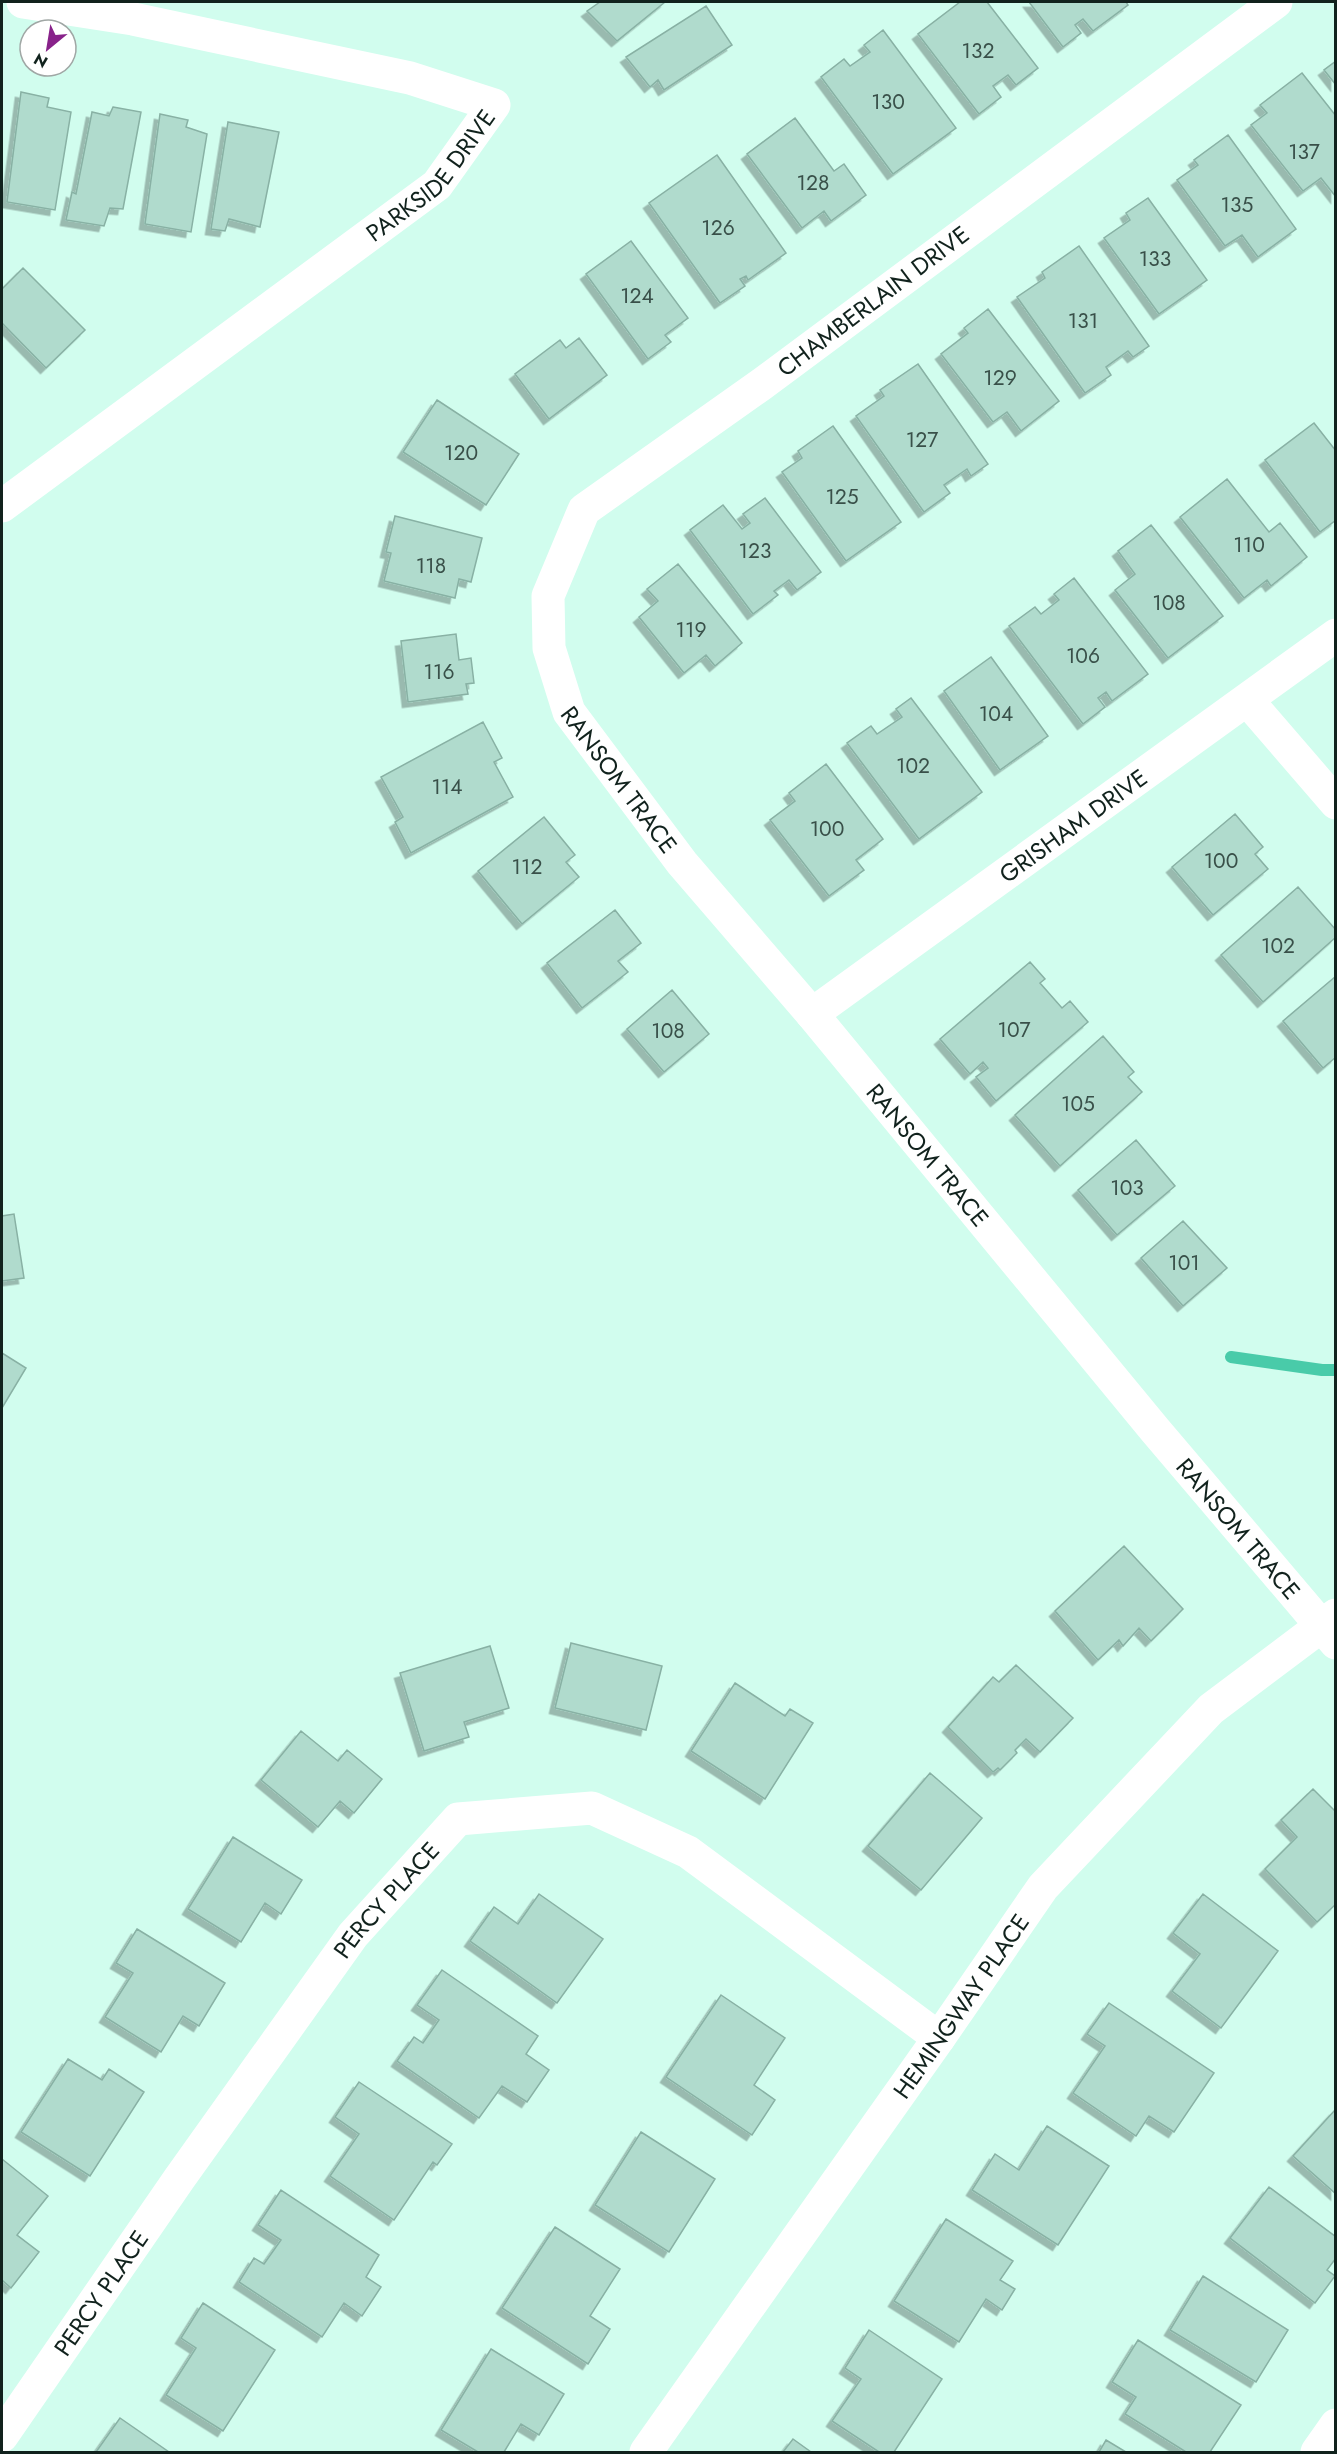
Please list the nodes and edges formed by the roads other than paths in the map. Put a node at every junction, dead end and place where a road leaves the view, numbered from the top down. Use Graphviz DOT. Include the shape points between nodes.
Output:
graph roads {
  1 [pos="23,2"];
  2 [pos="1276,2"];
  3 [pos="2,506"];
  4 [pos="1335,635"];
  5 [pos="549,648"];
  6 [pos="1248,701"];
  7 [pos="1335,803"];
  8 [pos="812,1014"];
  9 [pos="1331,1628"];
  10 [pos="939,2038"];
  11 [pos="1335,2425"];
  12 [pos="2,2436"];
  13 [pos="646,2452"];
  14 [pos="1317,2452"];
  1 -- 3 [label="street, PARKSIDE DRIVE" via="133,19 410,78 494,105 437,185"];
  2 -- 5 [label="street, CHAMBERLAIN DRIVE" via="772,377 584,510 548,596"];
  4 -- 6 [label="street, GRISHAM DRIVE"];
  5 -- 8 [label="street, RANSOM TRACE" via="569,712 681,863"];
  6 -- 7 [label="street"];
  6 -- 8 [label="street, GRISHAM DRIVE"];
  8 -- 9 [label="street, RANSOM TRACE" via="1155,1430"];
  9 -- 10 [label="street, HEMINGWAY PLACE" via="1211,1709 1042,1887"];
  10 -- 12 [label="street, PERCY PLACE" via="688,1852 592,1808 458,1819 353,1935"];
  10 -- 13 [label="street, HEMINGWAY PLACE"];
  11 -- 14 [label="street"];
}
